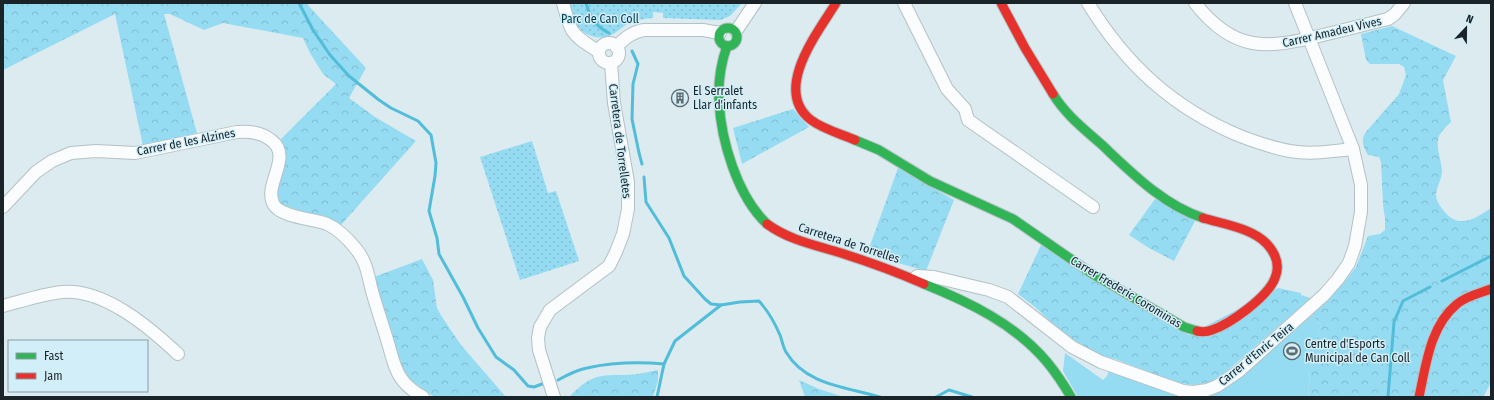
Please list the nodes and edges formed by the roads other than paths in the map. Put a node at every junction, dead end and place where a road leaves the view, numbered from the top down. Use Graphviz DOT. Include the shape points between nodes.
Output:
graph roads {
  1 [pos="563,3"];
  2 [pos="756,3"];
  3 [pos="836,3"];
  4 [pos="904,3"];
  5 [pos="1001,3"];
  6 [pos="1088,3"];
  7 [pos="1195,3"];
  8 [pos="1295,3"];
  9 [pos="1404,3"];
  10 [pos="736,31"];
  11 [pos="720,33"];
  12 [pos="1309,39"];
  13 [pos="727,46"];
  14 [pos="616,47"];
  15 [pos="599,52"];
  16 [pos="611,63"];
  17 [pos="1353,149"];
  18 [pos="1093,207"];
  19 [pos="3,208"];
  20 [pos="906,275"];
  21 [pos="1491,289"];
  22 [pos="3,306"];
  23 [pos="178,354"];
  24 [pos="423,397"];
  25 [pos="554,397"];
  26 [pos="1071,397"];
  27 [pos="1419,397"];
  1 -- 15 [label="street" via="571,30 576,37"];
  2 -- 10 [label="street"];
  3 -- 5 [label="street, Carrer Frederic Corominas" via="799,67 795,83 797,100 811,120 879,150 930,181 1013,219 1091,273 1184,327 1207,332 1219,328 1262,295 1273,284 1278,266 1273,252 1248,232 1190,213 1174,204 1142,180 1086,130 1060,104 1030,57"];
  4 -- 18 [label="street" via="947,89 965,109 968,120"];
  6 -- 17 [label="street" via="1101,24 1133,64 1178,103 1203,118 1253,141 1290,151 1322,152"];
  7 -- 12 [label="street, Carrer Amadeu Vives" via="1217,27 1246,42 1273,45"];
  8 -- 12 [label="street, Carrer d'Enric Teira"];
  9 -- 12 [label="street, Carrer Amadeu Vives" via="1388,19"];
  10 -- 11 [label="street" via="724,28"];
  10 -- 13 [label="street" via="737,40 733,45"];
  11 -- 13 [label="street" via="720,41"];
  11 -- 14 [label="street" via="689,30 636,31"];
  12 -- 17 [label="street, Carrer d'Enric Teira"];
  13 -- 20 [label="street, Carretera de Torrelles" via="719,99 723,128 736,173 747,198 760,218 785,234"];
  14 -- 15 [label="street" via="604,45"];
  14 -- 16 [label="street" via="618,58"];
  15 -- 16 [label="street" via="602,60"];
  16 -- 25 [label="street, Carretera de Torrelletes" via="614,103 628,182 628,209 623,234 609,266 550,310 540,327 539,350"];
  17 -- 20 [label="street, Carrer d'Enric Teira" via="1361,185 1361,212 1349,263 1318,301 1239,370 1207,390 1183,391 1101,362 1072,348 1008,297 934,277"];
  19 -- 24 [label="street, Carrer de les Alzines" via="36,172 52,161 71,153 135,153 237,132 261,134 274,142 280,154 270,194 275,207 332,227 361,255 397,373 408,387"];
  20 -- 26 [label="street, Carretera de Torrelles" via="968,303 1007,325 1041,354"];
  21 -- 27 [label="street" via="1458,303 1441,323 1429,352"];
  22 -- 23 [label="street" via="57,293 76,292 88,295 143,323"];
}
